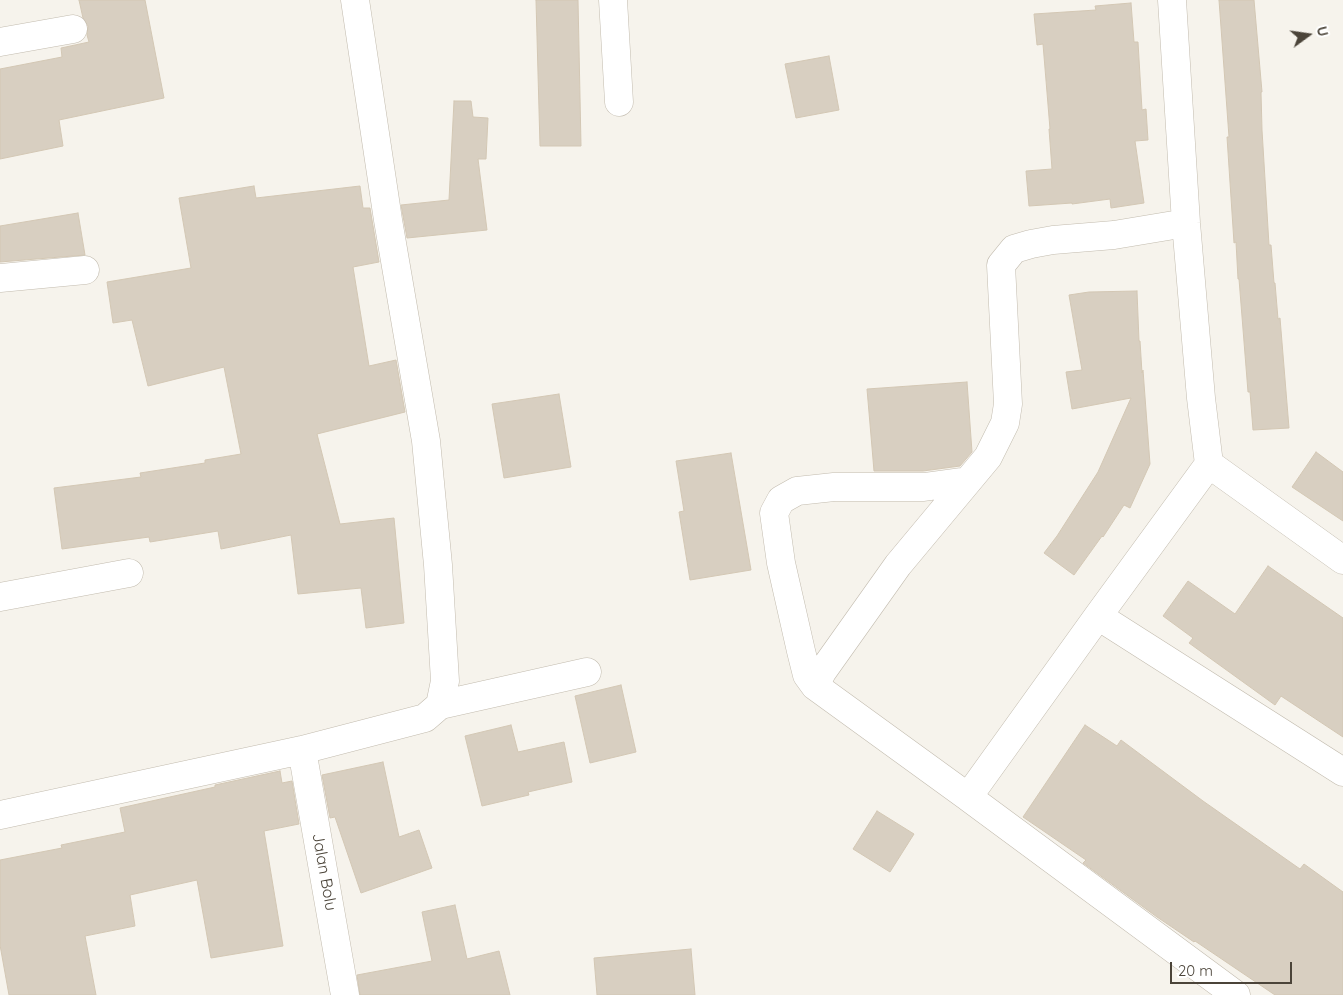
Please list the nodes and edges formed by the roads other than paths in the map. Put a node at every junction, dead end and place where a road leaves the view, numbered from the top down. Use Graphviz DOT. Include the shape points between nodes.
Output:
graph roads {
  1 [pos="355,0"];
  2 [pos="613,0"];
  3 [pos="1172,0"];
  4 [pos="73,29"];
  5 [pos="0,42"];
  6 [pos="619,102"];
  7 [pos="1186,223"];
  8 [pos="85,270"];
  9 [pos="0,278"];
  10 [pos="1209,464"];
  11 [pos="968,481"];
  12 [pos="1343,560"];
  13 [pos="129,573"];
  14 [pos="0,596"];
  15 [pos="1098,616"];
  16 [pos="587,672"];
  17 [pos="815,686"];
  18 [pos="440,705"];
  19 [pos="302,750"];
  20 [pos="1343,772"];
  21 [pos="968,797"];
  22 [pos="0,815"];
  23 [pos="345,995"];
  24 [pos="1236,995"];
  1 -- 18 [label="street" via="426,441 445,681"];
  2 -- 6 [label="street"];
  3 -- 7 [label="street"];
  4 -- 5 [label="street"];
  7 -- 10 [label="street"];
  7 -- 11 [label="street" via="1014,248 1000,265 1008,404 1005,423 988,457"];
  8 -- 9 [label="street"];
  10 -- 12 [label="street"];
  10 -- 15 [label="street"];
  11 -- 17 [label="street" via="898,565"];
  11 -- 17 [label="street" via="924,487 834,487 797,491 781,500 774,513 781,563 807,675"];
  13 -- 14 [label="street"];
  15 -- 20 [label="street"];
  15 -- 21 [label="street"];
  16 -- 18 [label="street"];
  17 -- 21 [label="street"];
  18 -- 19 [label="street" via="425,718"];
  19 -- 22 [label="street"];
  19 -- 23 [label="street, Jalan Bolu"];
  21 -- 24 [label="street"];
}
